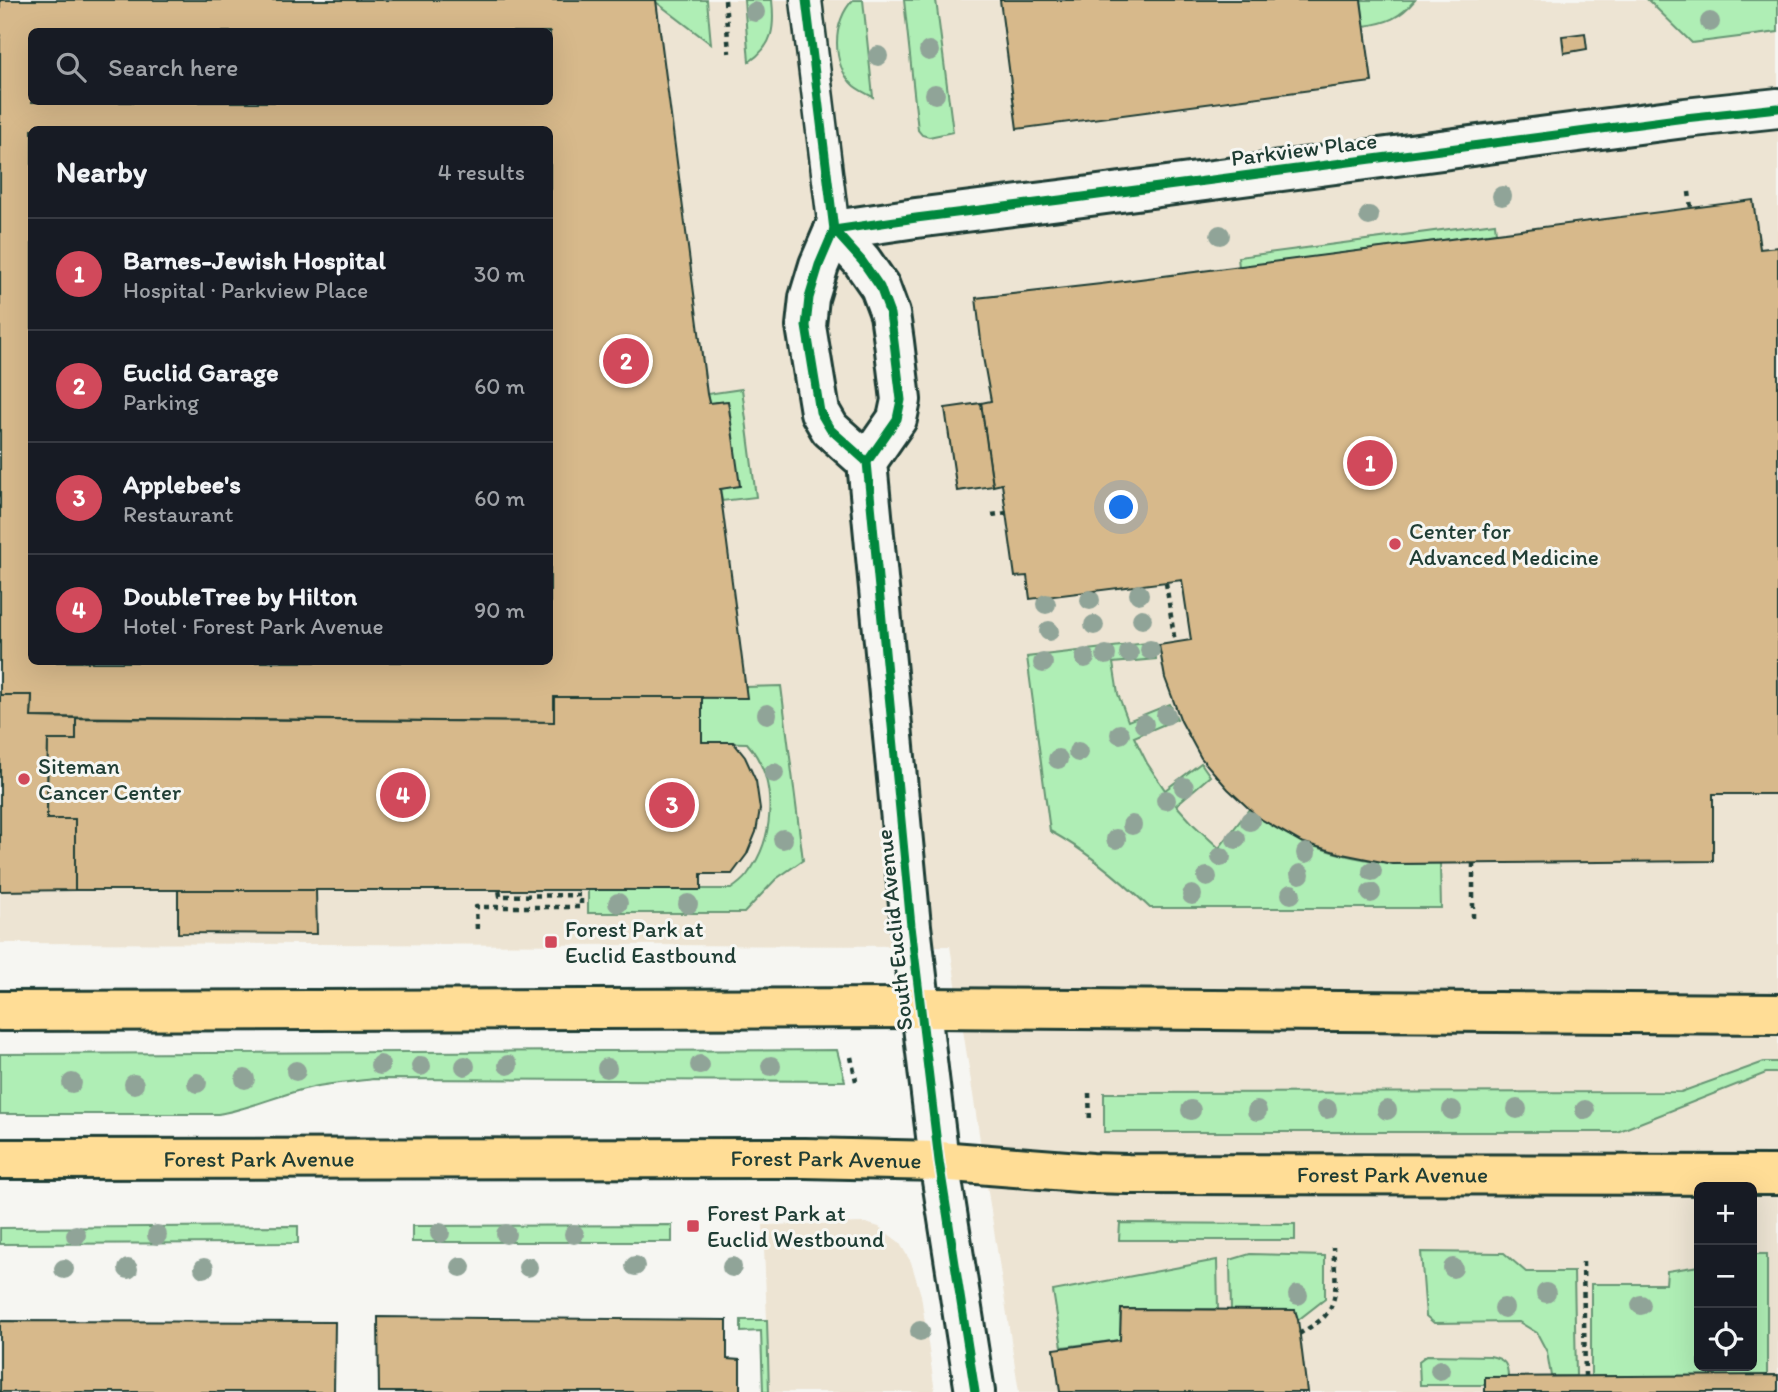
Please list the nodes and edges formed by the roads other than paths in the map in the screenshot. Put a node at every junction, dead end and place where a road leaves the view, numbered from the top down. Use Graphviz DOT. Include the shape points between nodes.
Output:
graph roads {
  1 [pos="806,0"];
  2 [pos="1778,108"];
  3 [pos="834,230"];
  4 [pos="867,462"];
  5 [pos="921,1008"];
  6 [pos="0,1011"];
  7 [pos="1778,1014"];
  8 [pos="0,1159"];
  9 [pos="939,1161"];
  10 [pos="1778,1175"];
  11 [pos="975,1392"];
  1 -- 3 [label="lane"];
  2 -- 3 [label="street, Parkview Place"];
  3 -- 4 [label="street" via="809,299 806,326 820,412 830,429"];
  3 -- 4 [label="street" via="880,287 894,342 901,400 897,419"];
  4 -- 5 [label="street, South Euclid Avenue"];
  5 -- 6 [label="main road"];
  5 -- 7 [label="main road"];
  5 -- 9 [label="street, South Euclid Avenue"];
  8 -- 9 [label="main road, Forest Park Avenue"];
  9 -- 10 [label="main road, Forest Park Avenue" via="1129,1174"];
  9 -- 11 [label="street, South Euclid Avenue"];
}
